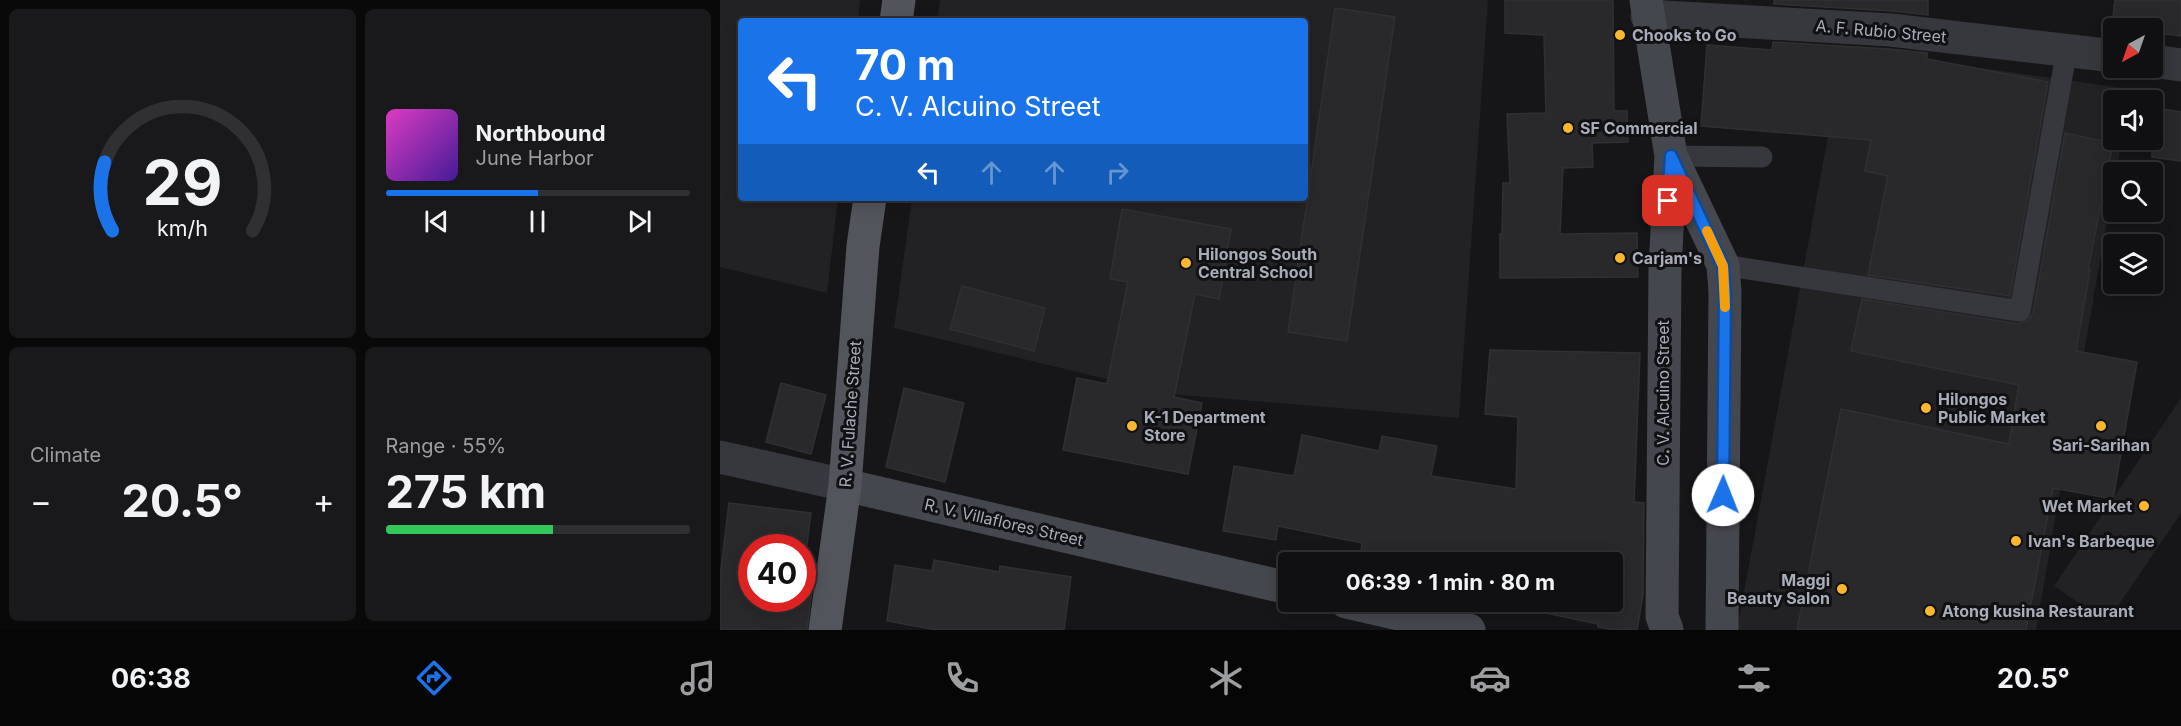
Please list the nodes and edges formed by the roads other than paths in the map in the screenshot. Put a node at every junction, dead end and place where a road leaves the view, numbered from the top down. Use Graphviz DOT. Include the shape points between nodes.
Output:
graph roads {
  1 [pos="899,0"];
  2 [pos="1647,8"];
  3 [pos="896,18"];
  4 [pos="2067,49"];
  5 [pos="2103,54"];
  6 [pos="2163,63"];
  7 [pos="2181,65"];
  8 [pos="1671,156"];
  9 [pos="1762,157"];
  10 [pos="870,201"];
  11 [pos="1723,266"];
  12 [pos="720,457"];
  13 [pos="845,485"];
  14 [pos="1278,586"];
  15 [pos="1390,612"];
  16 [pos="825,630"];
  17 [pos="1469,630"];
  18 [pos="1667,630"];
  19 [pos="1722,630"];
  1 -- 3 [label="main road"];
  2 -- 4 [label="street, A. F. Rubio Street"];
  2 -- 8 [label="street, C. V. Alcuino Street"];
  4 -- 5 [label="street, A. F. Rubio Street"];
  4 -- 11 [label="lane" via="2020,311"];
  6 -- 7 [label="street"];
  8 -- 9 [label="lane"];
  8 -- 11 [label="street, C. V. Alcuino Street"];
  8 -- 18 [label="street, C. V. Alcuino Street" via="1665,269 1662,508 1662,616"];
  10 -- 13 [label="main road, R. V. Fulache Street"];
  11 -- 19 [label="street, C. V. Alcuino Street"];
  12 -- 13 [label="street, R. V. Villaflores Street"];
  13 -- 14 [label="street, R. V. Villaflores Street"];
  13 -- 16 [label="main road, R. V. Fulache Street"];
  15 -- 17 [label="street"];
}
